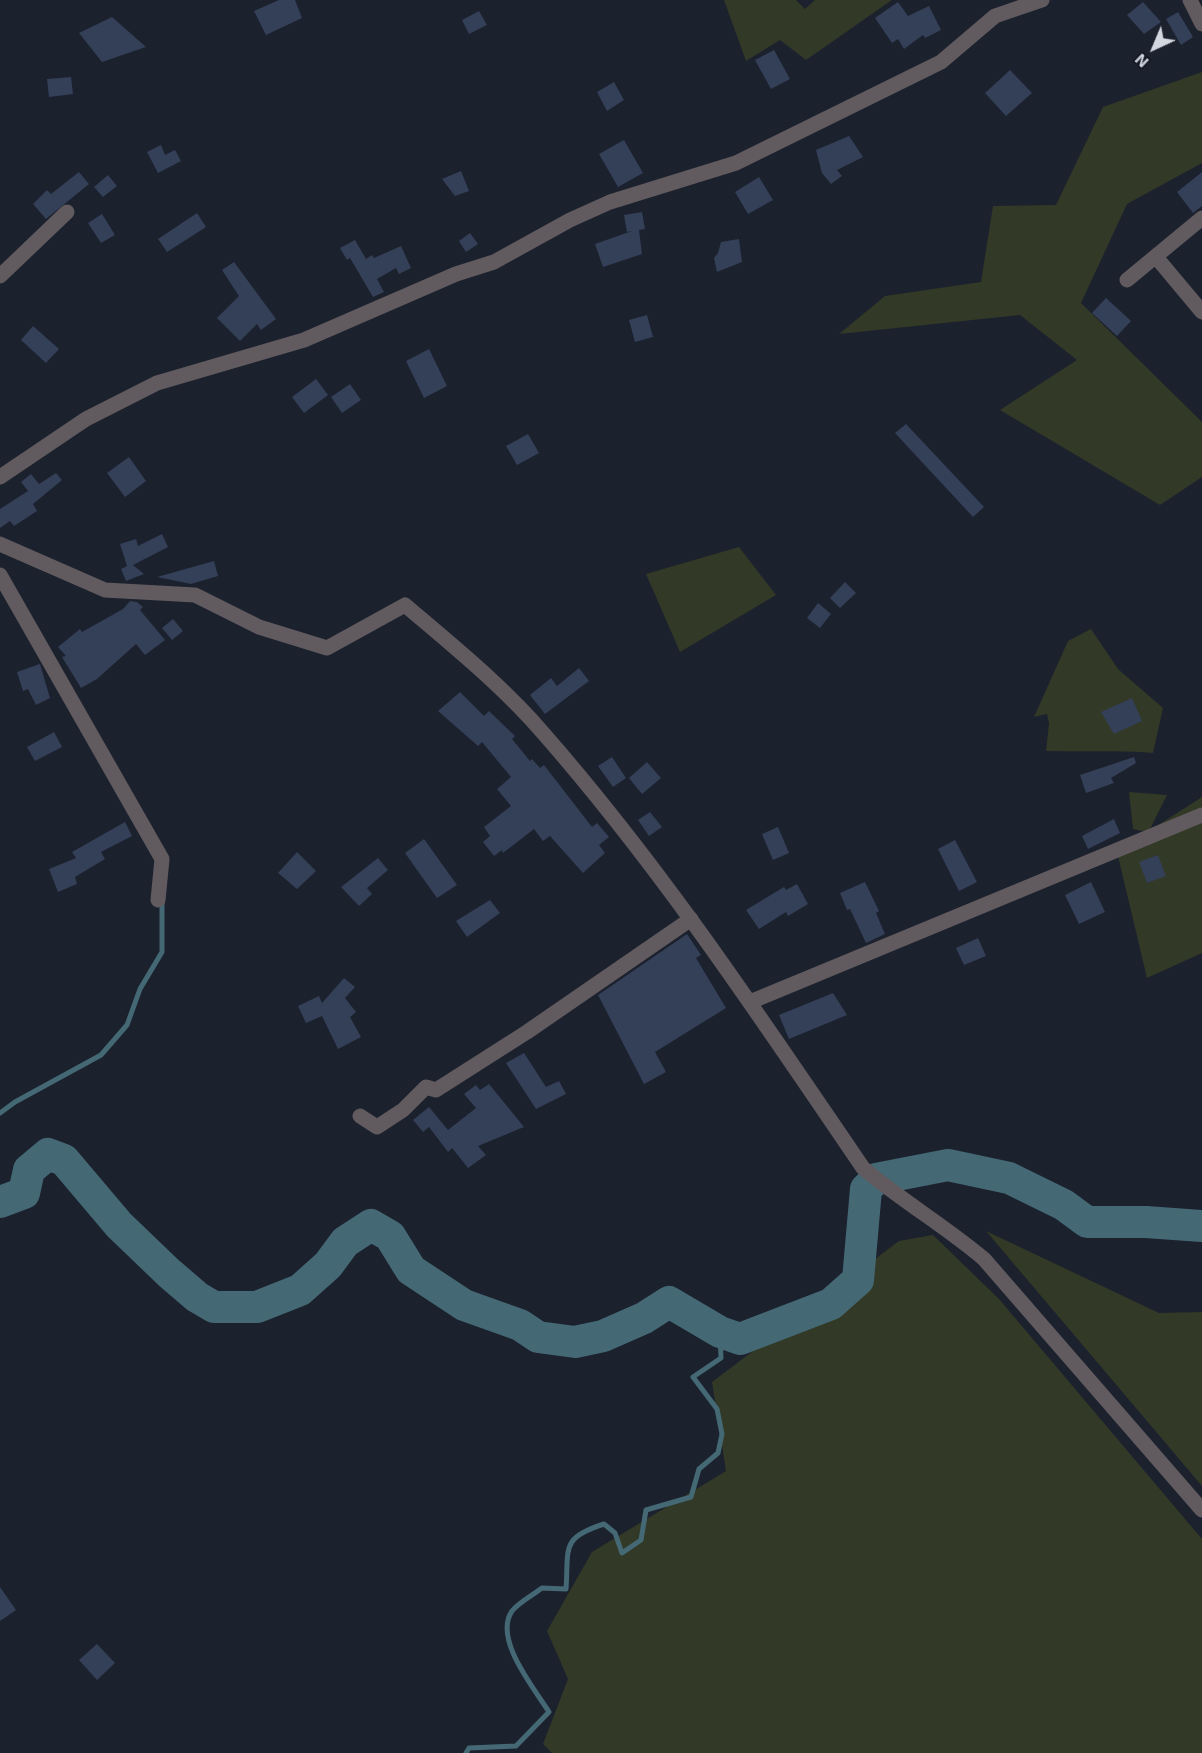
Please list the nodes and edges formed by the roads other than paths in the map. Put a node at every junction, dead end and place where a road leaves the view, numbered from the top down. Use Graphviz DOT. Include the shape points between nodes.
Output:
graph roads {
  1 [pos="1042,0"];
  2 [pos="1190,0"];
  3 [pos="1202,24"];
  4 [pos="67,212"];
  5 [pos="1202,218"];
  6 [pos="1155,257"];
  7 [pos="0,276"];
  8 [pos="1127,280"];
  9 [pos="1202,312"];
  10 [pos="0,477"];
  11 [pos="0,544"];
  12 [pos="0,575"];
  13 [pos="1202,815"];
  14 [pos="158,900"];
  15 [pos="691,919"];
  16 [pos="750,1002"];
  17 [pos="360,1116"];
  18 [pos="1202,1510"];
  1 -- 10 [label="street" via="995,16 941,62 736,163 610,202 494,262 456,274 304,340 157,383 86,419"];
  2 -- 3 [label="street"];
  4 -- 7 [label="street"];
  5 -- 6 [label="street"];
  6 -- 8 [label="street"];
  6 -- 9 [label="street"];
  11 -- 15 [label="street" via="105,590 195,595 259,627 327,648 405,605 479,669 543,733"];
  12 -- 14 [label="street" via="162,859"];
  13 -- 16 [label="street"];
  15 -- 16 [label="street"];
  15 -- 17 [label="street" via="482,1061 436,1090 426,1087 403,1110 377,1127"];
  16 -- 18 [label="street" via="863,1168 948,1228 984,1259"];
}
